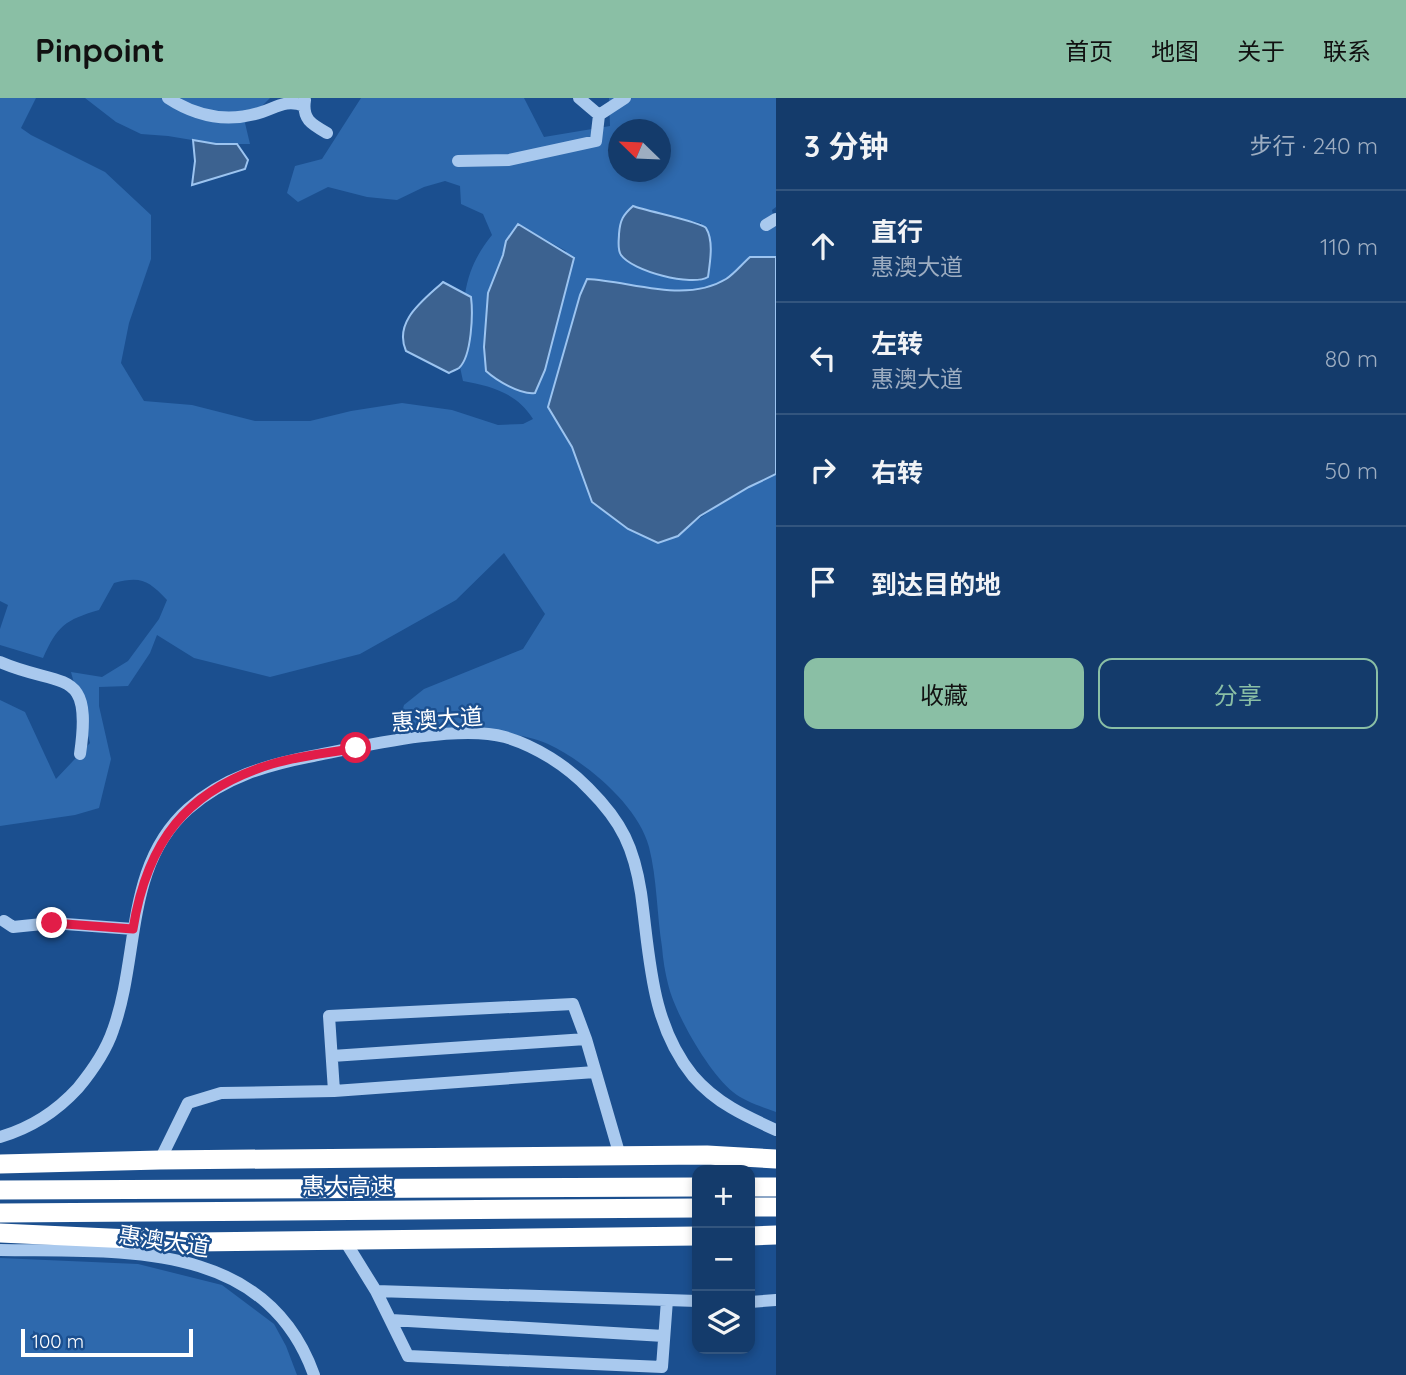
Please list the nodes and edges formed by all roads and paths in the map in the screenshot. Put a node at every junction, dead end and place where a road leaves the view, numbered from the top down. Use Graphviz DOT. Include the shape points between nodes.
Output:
graph roads {
  1 [pos="167,98"];
  2 [pos="579,98"];
  3 [pos="625,98"];
  4 [pos="304,102"];
  5 [pos="599,115"];
  6 [pos="327,133"];
  7 [pos="458,161"];
  8 [pos="0,662"];
  9 [pos="80,754"];
  10 [pos="4,921"];
  11 [pos="133,929"];
  12 [pos="586,1039"];
  13 [pos="331,1055"];
  14 [pos="595,1072"];
  15 [pos="334,1091"];
  16 [pos="776,1130"];
  17 [pos="0,1137"];
  18 [pos="620,1156"];
  19 [pos="776,1159"];
  20 [pos="160,1160"];
  21 [pos="0,1164"];
  22 [pos="692,1187"];
  23 [pos="755,1187"];
  24 [pos="776,1187"];
  25 [pos="0,1190"];
  26 [pos="755,1207"];
  27 [pos="776,1207"];
  28 [pos="692,1208"];
  29 [pos="0,1213"];
  30 [pos="0,1233"];
  31 [pos="776,1235"];
  32 [pos="692,1236"];
  33 [pos="755,1236"];
  34 [pos="345,1241"];
  35 [pos="0,1250"];
  36 [pos="376,1291"];
  37 [pos="667,1300"];
  38 [pos="776,1300"];
  39 [pos="692,1301"];
  40 [pos="755,1302"];
  41 [pos="391,1320"];
  42 [pos="664,1336"];
  43 [pos="314,1375"];
  1 -- 4 [label="street" via="218,118"];
  2 -- 5 [label="street"];
  3 -- 5 [label="street"];
  4 -- 6 [label="street" via="307,121"];
  5 -- 7 [label="street" via="596,141 509,160"];
  8 -- 9 [label="street" via="71,685 80,697 84,716"];
  10 -- 11 [label="street" via="13,927 52,923"];
  11 -- 16 [label="street, 惠澳大道" via="144,882 160,843 187,810 225,783 273,764 356,748 439,735 505,737 573,773 625,832 639,880 654,995 677,1054 727,1107"];
  11 -- 17 [label="street, 惠澳大道" via="113,1031 89,1075 56,1110"];
  12 -- 13 [label="street"];
  12 -- 13 [label="street" via="573,1004 328,1016"];
  12 -- 14 [label="street"];
  13 -- 15 [label="street"];
  14 -- 15 [label="street"];
  14 -- 18 [label="street"];
  15 -- 20 [label="street" via="221,1093 188,1103"];
  18 -- 19 [label="highway"];
  18 -- 20 [label="highway"];
  20 -- 21 [label="highway"];
  22 -- 25 [label="highway, 惠大高速"];
  23 -- 24 [label="highway"];
  26 -- 27 [label="highway"];
  28 -- 29 [label="highway, 惠大高速"];
  30 -- 34 [label="highway" via="196,1242"];
  31 -- 33 [label="highway"];
  32 -- 34 [label="highway"];
  34 -- 36 [label="street"];
  35 -- 43 [label="street, 惠澳大道" via="141,1254 215,1270 278,1311 304,1350"];
  36 -- 37 [label="street"];
  36 -- 41 [label="street"];
  37 -- 39 [label="street"];
  37 -- 42 [label="street"];
  38 -- 40 [label="street"];
  41 -- 42 [label="street"];
  41 -- 42 [label="street" via="408,1356 662,1367"];
}
